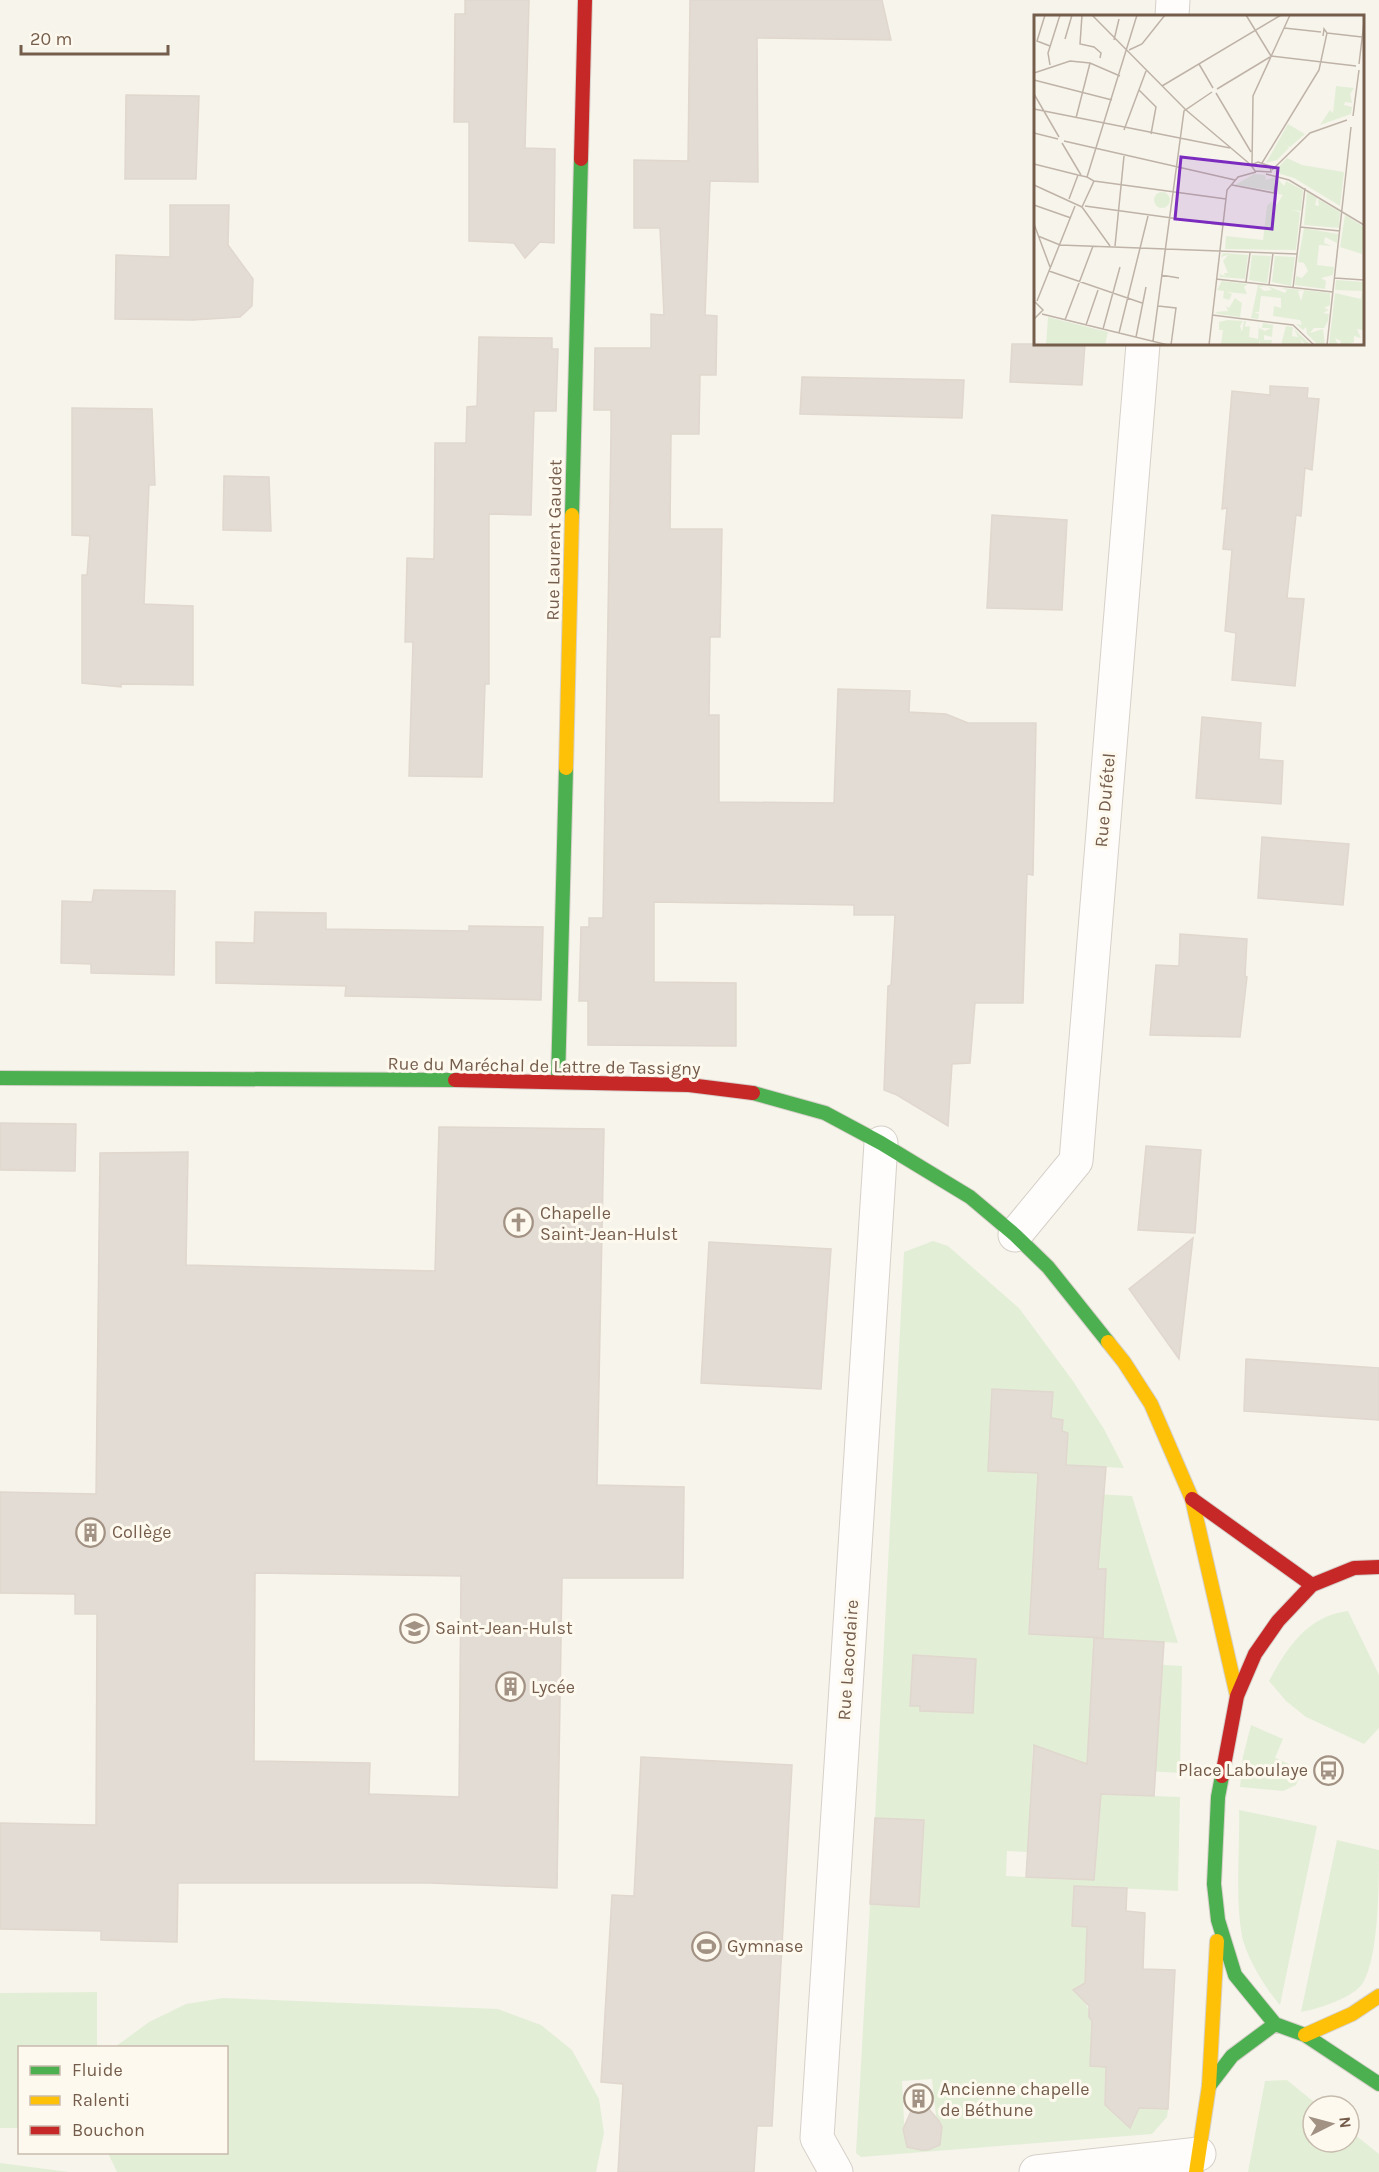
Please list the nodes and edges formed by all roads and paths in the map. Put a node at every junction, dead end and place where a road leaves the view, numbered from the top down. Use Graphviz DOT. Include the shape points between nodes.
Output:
graph roads {
  1 [pos="585,0"];
  2 [pos="1173,0"];
  3 [pos="1172,15"];
  4 [pos="1143,345"];
  5 [pos="0,1078"];
  6 [pos="558,1081"];
  7 [pos="881,1143"];
  8 [pos="1015,1235"];
  9 [pos="1192,1499"];
  10 [pos="1379,1567"];
  11 [pos="1312,1585"];
  12 [pos="1237,1696"];
  13 [pos="1218,1920"];
  14 [pos="1379,1996"];
  15 [pos="1275,2024"];
  16 [pos="1305,2035"];
  17 [pos="1379,2084"];
  18 [pos="1209,2086"];
  19 [pos="1198,2163"];
  20 [pos="836,2172"];
  21 [pos="1036,2172"];
  1 -- 6 [label="main road, Rue Laurent Gaudet"];
  2 -- 3 [label="street"];
  4 -- 8 [label="street, Rue Dufétel" via="1076,1161"];
  5 -- 6 [label="main road, Rue du Maréchal de Lattre de Tassigny"];
  6 -- 7 [label="main road, Rue du Maréchal de Lattre de Tassigny" via="689,1085 757,1094 825,1113"];
  7 -- 8 [label="main road, Rue du Maréchal de Lattre de Tassigny" via="970,1197"];
  7 -- 20 [label="street, Rue Lacordaire" via="817,2138"];
  8 -- 9 [label="main road, Rue du Maréchal de Lattre de Tassigny" via="1048,1267 1124,1362 1151,1404"];
  9 -- 11 [label="main road"];
  9 -- 12 [label="main road, Rue du Maréchal de Lattre de Tassigny"];
  10 -- 11 [label="main road" via="1354,1568"];
  11 -- 12 [label="main road" via="1278,1621 1255,1654"];
  12 -- 13 [label="main road" via="1218,1797 1214,1884"];
  13 -- 15 [label="main road" via="1235,1975"];
  13 -- 18 [label="main road"];
  14 -- 16 [label="main road" via="1352,2014"];
  15 -- 16 [label="main road"];
  15 -- 18 [label="main road" via="1232,2056"];
  16 -- 17 [label="main road"];
  18 -- 19 [label="main road"];
  19 -- 21 [label="street"];
}
